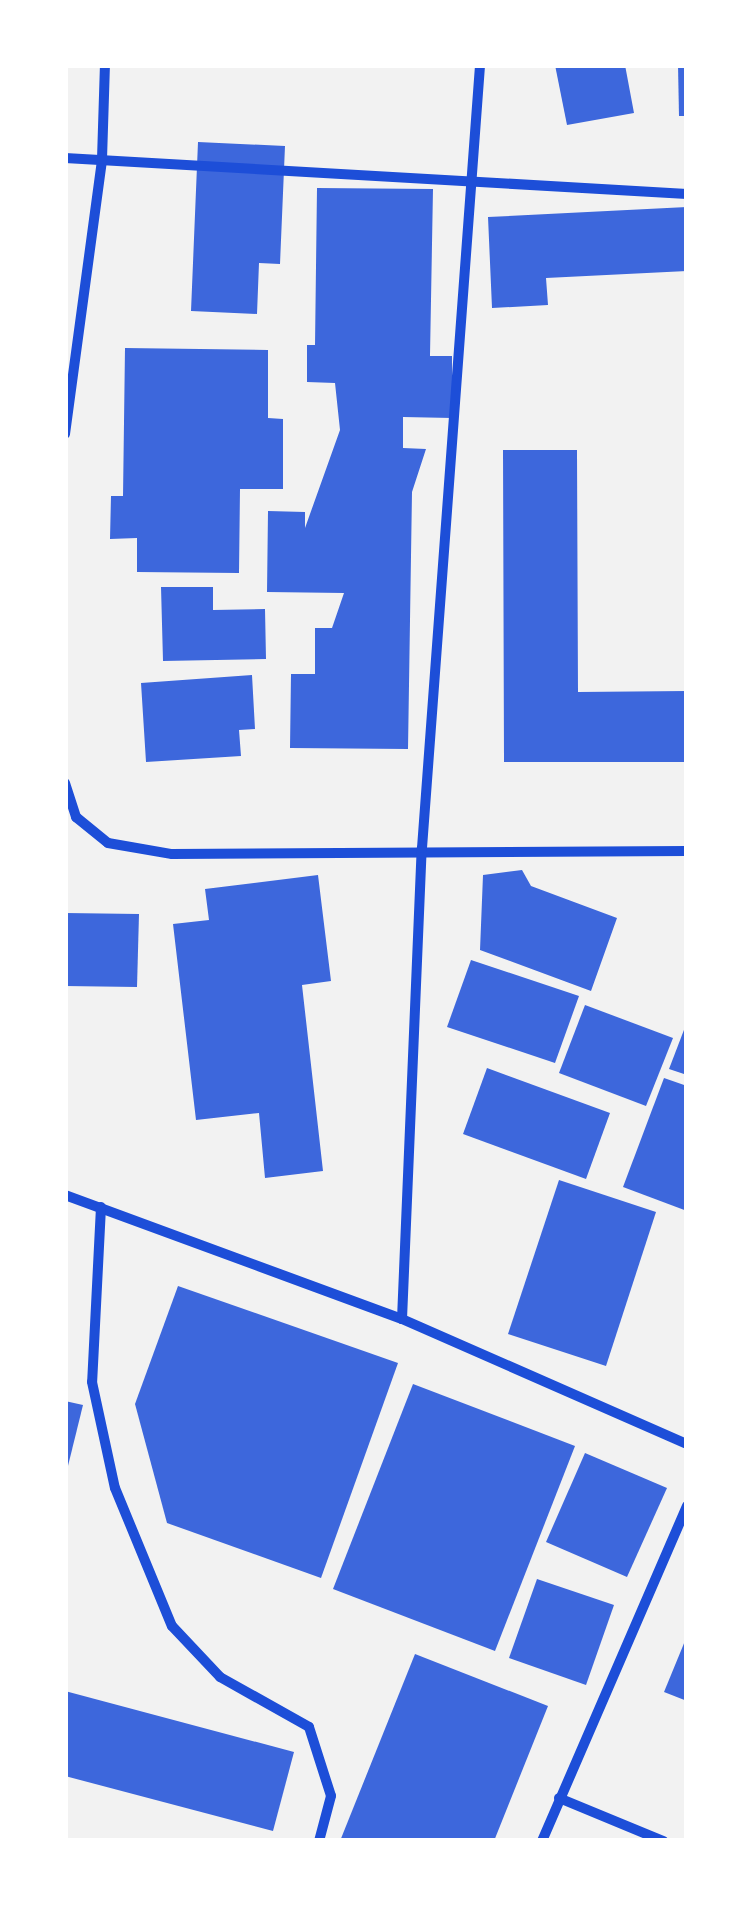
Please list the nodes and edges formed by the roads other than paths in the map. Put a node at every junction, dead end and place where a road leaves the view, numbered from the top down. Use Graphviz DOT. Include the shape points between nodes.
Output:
graph roads {
  1 [pos="105,65"];
  2 [pos="480,65"];
  3 [pos="65,158"];
  4 [pos="102,159"];
  5 [pos="473,178"];
  6 [pos="687,194"];
  7 [pos="65,434"];
  8 [pos="65,783"];
  9 [pos="422,848"];
  10 [pos="687,851"];
  11 [pos="65,1195"];
  12 [pos="100,1207"];
  13 [pos="402,1319"];
  14 [pos="687,1444"];
  15 [pos="687,1506"];
  16 [pos="559,1798"];
  17 [pos="319,1841"];
  18 [pos="542,1841"];
  19 [pos="663,1841"];
  1 -- 4 [label="street"];
  2 -- 5 [label="street"];
  3 -- 4 [label="street"];
  4 -- 5 [label="street"];
  4 -- 7 [label="street"];
  5 -- 6 [label="street"];
  5 -- 9 [label="street"];
  8 -- 9 [label="street" via="76,818 108,843 172,854"];
  9 -- 10 [label="street"];
  9 -- 13 [label="street"];
  11 -- 12 [label="street"];
  12 -- 13 [label="street"];
  12 -- 17 [label="street" via="92,1382 115,1488 172,1626 220,1676 309,1727 324,1758 330,1796"];
  13 -- 14 [label="street"];
  15 -- 16 [label="street"];
  16 -- 18 [label="street"];
  16 -- 19 [label="street"];
}
